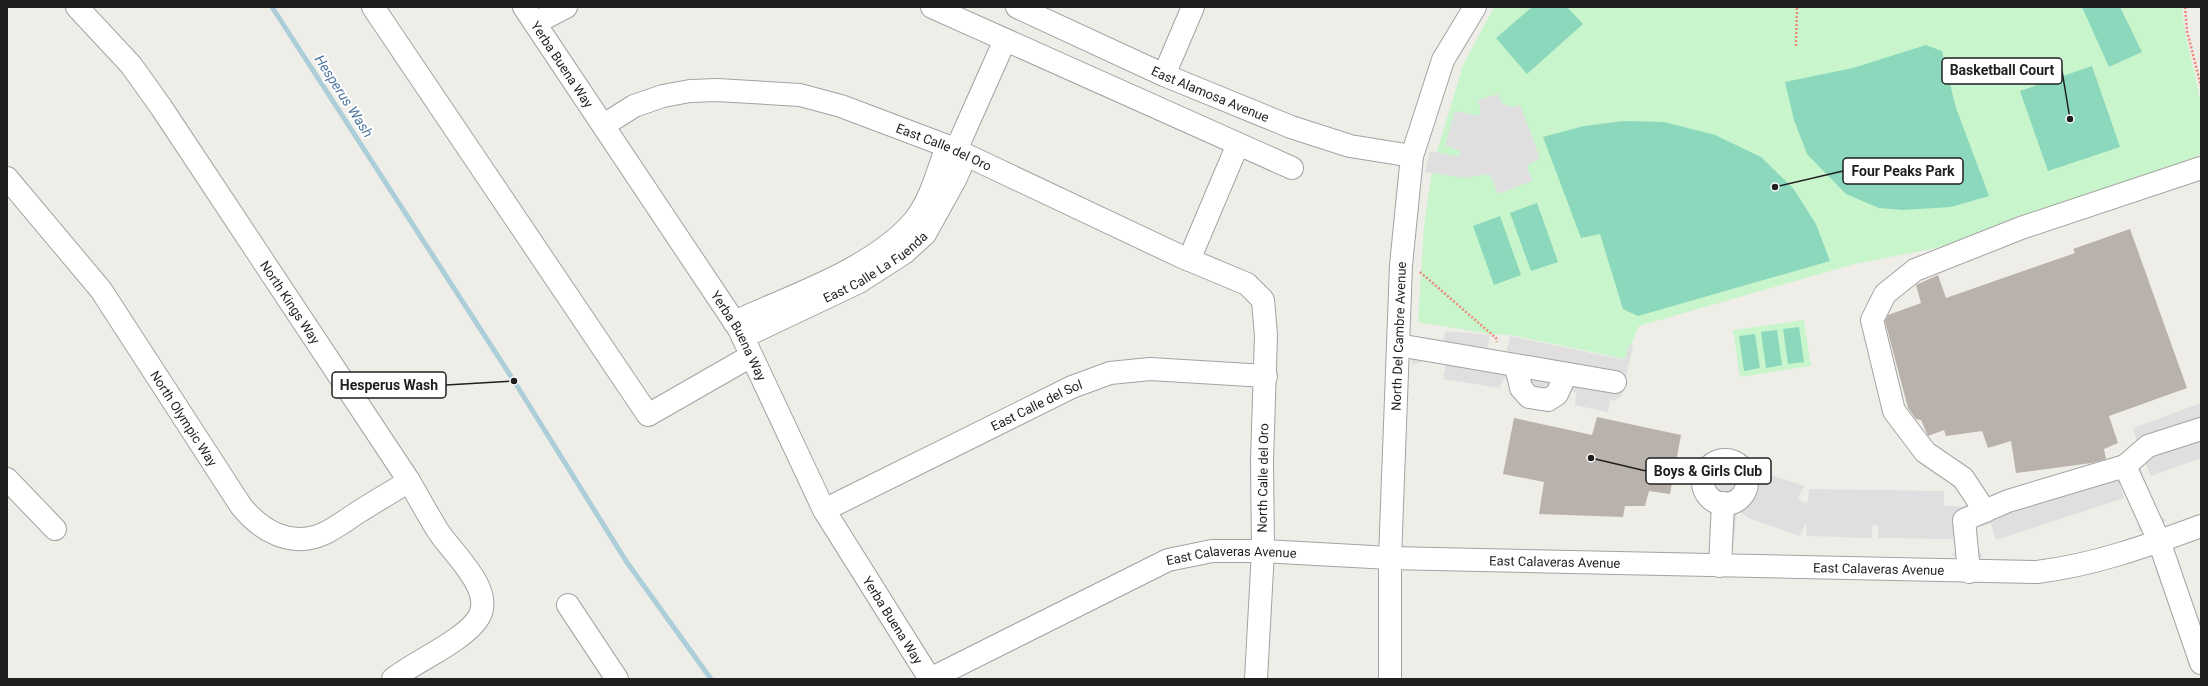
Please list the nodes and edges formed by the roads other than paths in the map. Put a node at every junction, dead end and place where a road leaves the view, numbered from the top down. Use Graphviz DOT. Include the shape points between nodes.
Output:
graph roads {
  1 [pos="77,7"];
  2 [pos="373,7"];
  3 [pos="566,7"];
  4 [pos="932,7"];
  5 [pos="1017,7"];
  6 [pos="1193,7"];
  7 [pos="1475,7"];
  8 [pos="530,15"];
  9 [pos="1005,40"];
  10 [pos="1164,74"];
  11 [pos="604,125"];
  12 [pos="1238,144"];
  13 [pos="956,150"];
  14 [pos="1412,156"];
  15 [pos="1292,168"];
  16 [pos="2201,168"];
  17 [pos="7,178"];
  18 [pos="1189,260"];
  19 [pos="1263,300"];
  20 [pos="743,338"];
  21 [pos="1398,345"];
  22 [pos="1516,366"];
  23 [pos="1566,374"];
  24 [pos="1266,376"];
  25 [pos="1615,382"];
  26 [pos="2201,429"];
  27 [pos="2125,466"];
  28 [pos="7,479"];
  29 [pos="409,481"];
  30 [pos="1723,503"];
  31 [pos="824,510"];
  32 [pos="1985,511"];
  33 [pos="2201,526"];
  34 [pos="55,529"];
  35 [pos="2159,541"];
  36 [pos="1263,551"];
  37 [pos="1390,558"];
  38 [pos="1720,566"];
  39 [pos="1969,572"];
  40 [pos="568,605"];
  41 [pos="2201,663"];
  42 [pos="393,679"];
  43 [pos="617,679"];
  44 [pos="930,679"];
  45 [pos="1256,679"];
  46 [pos="1390,679"];
  1 -- 29 [label="street, North Kings Way" via="131,65 161,106"];
  2 -- 20 [label="street, East Calle La Fuenda" via="648,415"];
  3 -- 8 [label="street"];
  4 -- 9 [label="street"];
  5 -- 10 [label="street, East Alamosa Avenue"];
  6 -- 10 [label="street"];
  7 -- 14 [label="street, North Del Cambre Avenue" via="1443,60"];
  8 -- 11 [label="street, Yerba Buena Way"];
  9 -- 12 [label="street"];
  9 -- 13 [label="street, East Calle La Fuenda"];
  10 -- 14 [label="street, East Alamosa Avenue" via="1291,127 1350,146"];
  11 -- 13 [label="street, East Calle del Oro" via="634,106 663,96 690,91 800,95 841,106"];
  11 -- 20 [label="street, Yerba Buena Way"];
  12 -- 15 [label="street"];
  12 -- 18 [label="street"];
  13 -- 18 [label="street, East Calle del Oro"];
  13 -- 20 [label="street, East Calle La Fuenda" via="915,220 893,243"];
  14 -- 21 [label="street, North Del Cambre Avenue" via="1401,265"];
  16 -- 32 [label="street" via="2021,228 1915,270 1884,294 1872,320 1894,411 1925,452 1963,478"];
  17 -- 29 [label="street, North Olympic Way" via="102,290 241,506 261,527 277,536 312,538 335,528"];
  18 -- 19 [label="street, East Calle del Oro" via="1247,284"];
  19 -- 24 [label="street, North Calle del Oro"];
  20 -- 31 [label="street, Yerba Buena Way"];
  21 -- 22 [label="street"];
  21 -- 37 [label="street, North Del Cambre Avenue"];
  22 -- 23 [label="street"];
  22 -- 23 [label="street" via="1521,388 1529,397 1548,400 1557,394"];
  23 -- 25 [label="street"];
  24 -- 31 [label="street, East Calle del Sol" via="1150,369 1110,373 1072,387"];
  24 -- 36 [label="street, North Calle del Oro" via="1262,461"];
  26 -- 27 [label="street" via="2148,446"];
  27 -- 32 [label="street" via="2008,501"];
  27 -- 35 [label="street"];
  28 -- 34 [label="street"];
  29 -- 42 [label="street, North Kings Way" via="439,532 473,576 480,591 482,609 470,628"];
  30 -- 38 [label="street"];
  31 -- 44 [label="street, Yerba Buena Way"];
  32 -- 39 [label="street" via="1964,520"];
  33 -- 35 [label="street, East Calaveras Avenue"];
  35 -- 39 [label="street, East Calaveras Avenue" via="2100,562 2069,568 2037,572"];
  35 -- 41 [label="street"];
  36 -- 37 [label="street, East Calaveras Avenue"];
  36 -- 44 [label="street, East Calaveras Avenue" via="1212,551 1168,560"];
  36 -- 45 [label="street, North Calle del Oro"];
  37 -- 38 [label="street, East Calaveras Avenue"];
  37 -- 46 [label="street, North Del Cambre Avenue"];
  38 -- 39 [label="street, East Calaveras Avenue"];
  40 -- 43 [label="street"];
}
